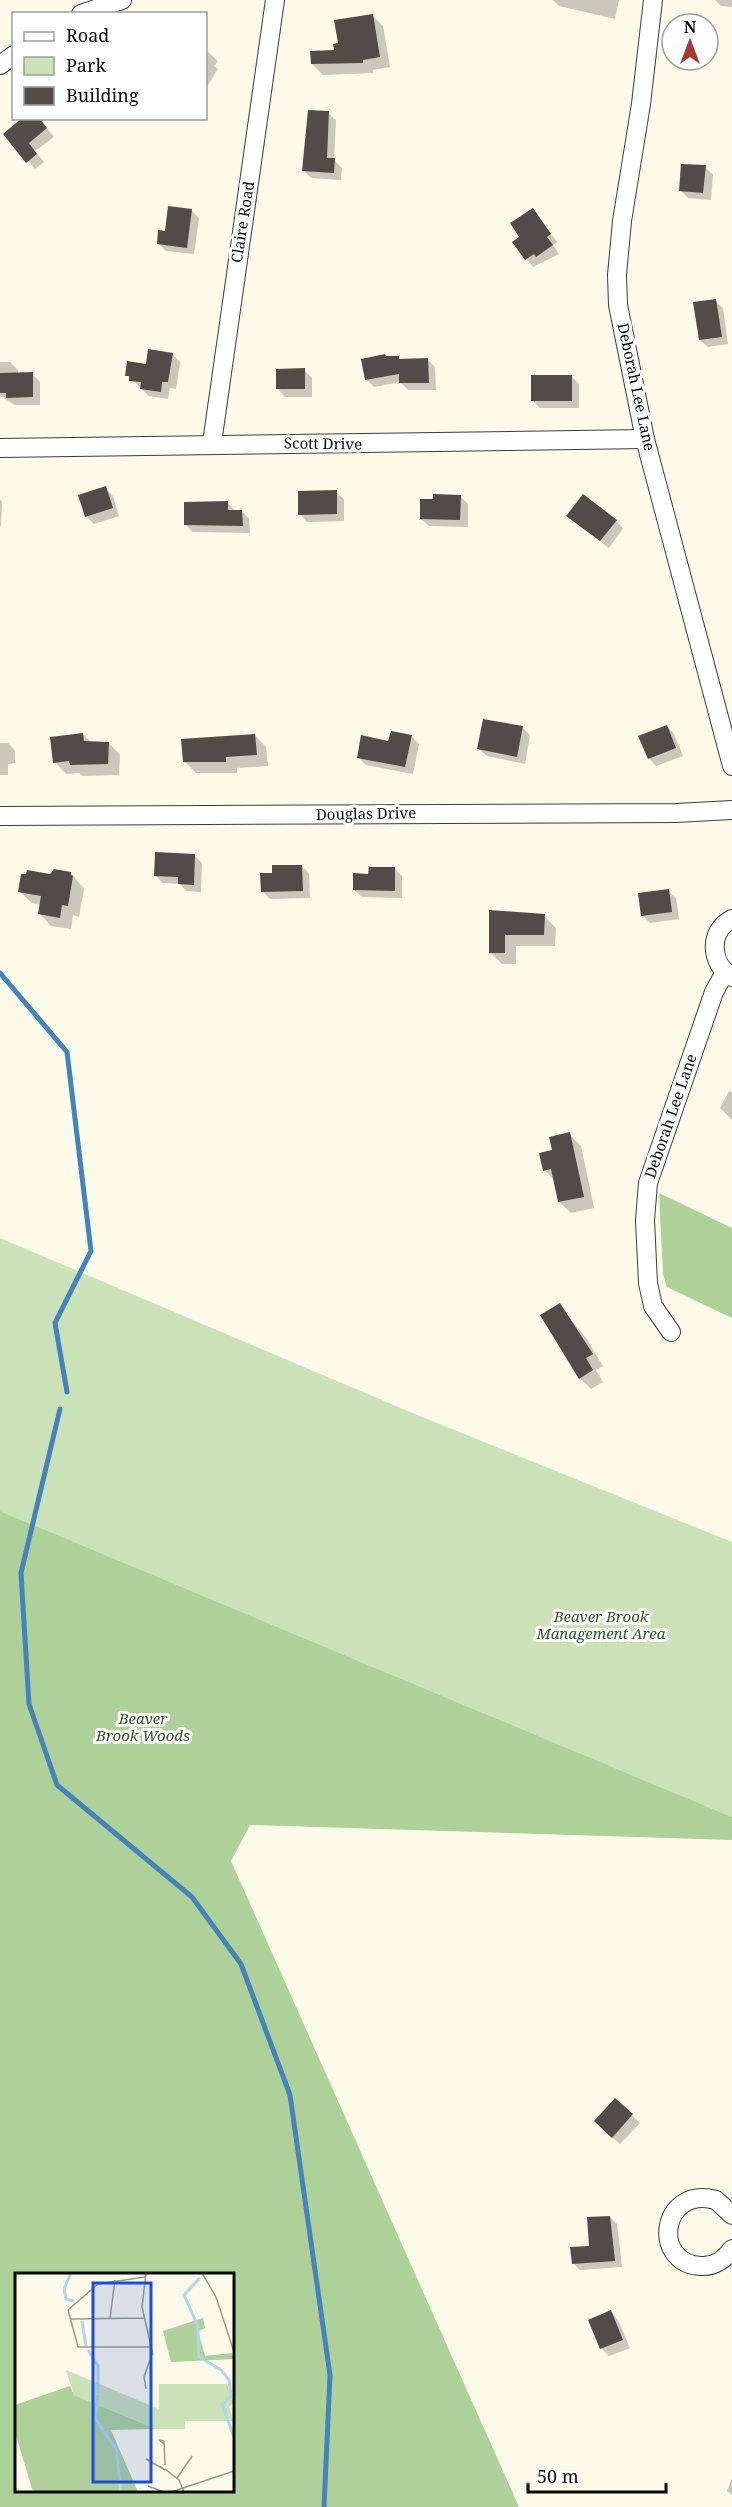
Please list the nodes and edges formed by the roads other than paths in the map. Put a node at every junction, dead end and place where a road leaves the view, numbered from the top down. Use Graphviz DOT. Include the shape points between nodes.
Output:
graph roads {
  1 [pos="122,0"];
  2 [pos="275,0"];
  3 [pos="653,0"];
  4 [pos="87,12"];
  5 [pos="12,56"];
  6 [pos="0,66"];
  7 [pos="645,440"];
  8 [pos="212,443"];
  9 [pos="0,448"];
  10 [pos="732,766"];
  11 [pos="732,810"];
  12 [pos="0,816"];
  13 [pos="732,919"];
  14 [pos="729,974"];
  15 [pos="671,1332"];
  16 [pos="732,2215"];
  17 [pos="732,2249"];
  1 -- 4 [label="street"];
  2 -- 8 [label="street, Claire Road"];
  3 -- 7 [label="street, Deborah Lee Lane" via="617,275 618,305"];
  5 -- 6 [label="street"];
  7 -- 8 [label="street, Scott Drive" via="379,445"];
  7 -- 10 [label="street, Deborah Lee Lane"];
  8 -- 9 [label="street, Scott Drive"];
  11 -- 12 [label="street, Douglas Drive"];
  13 -- 14 [label="street, Deborah Lee Lane" via="720,928 714,948 716,958"];
  14 -- 15 [label="street, Deborah Lee Lane" via="714,992 648,1184 645,1220 650,1290 653,1306"];
  16 -- 17 [label="street" via="716,2200 691,2199 675,2210 668,2226 674,2253 695,2265 718,2262"];
}
